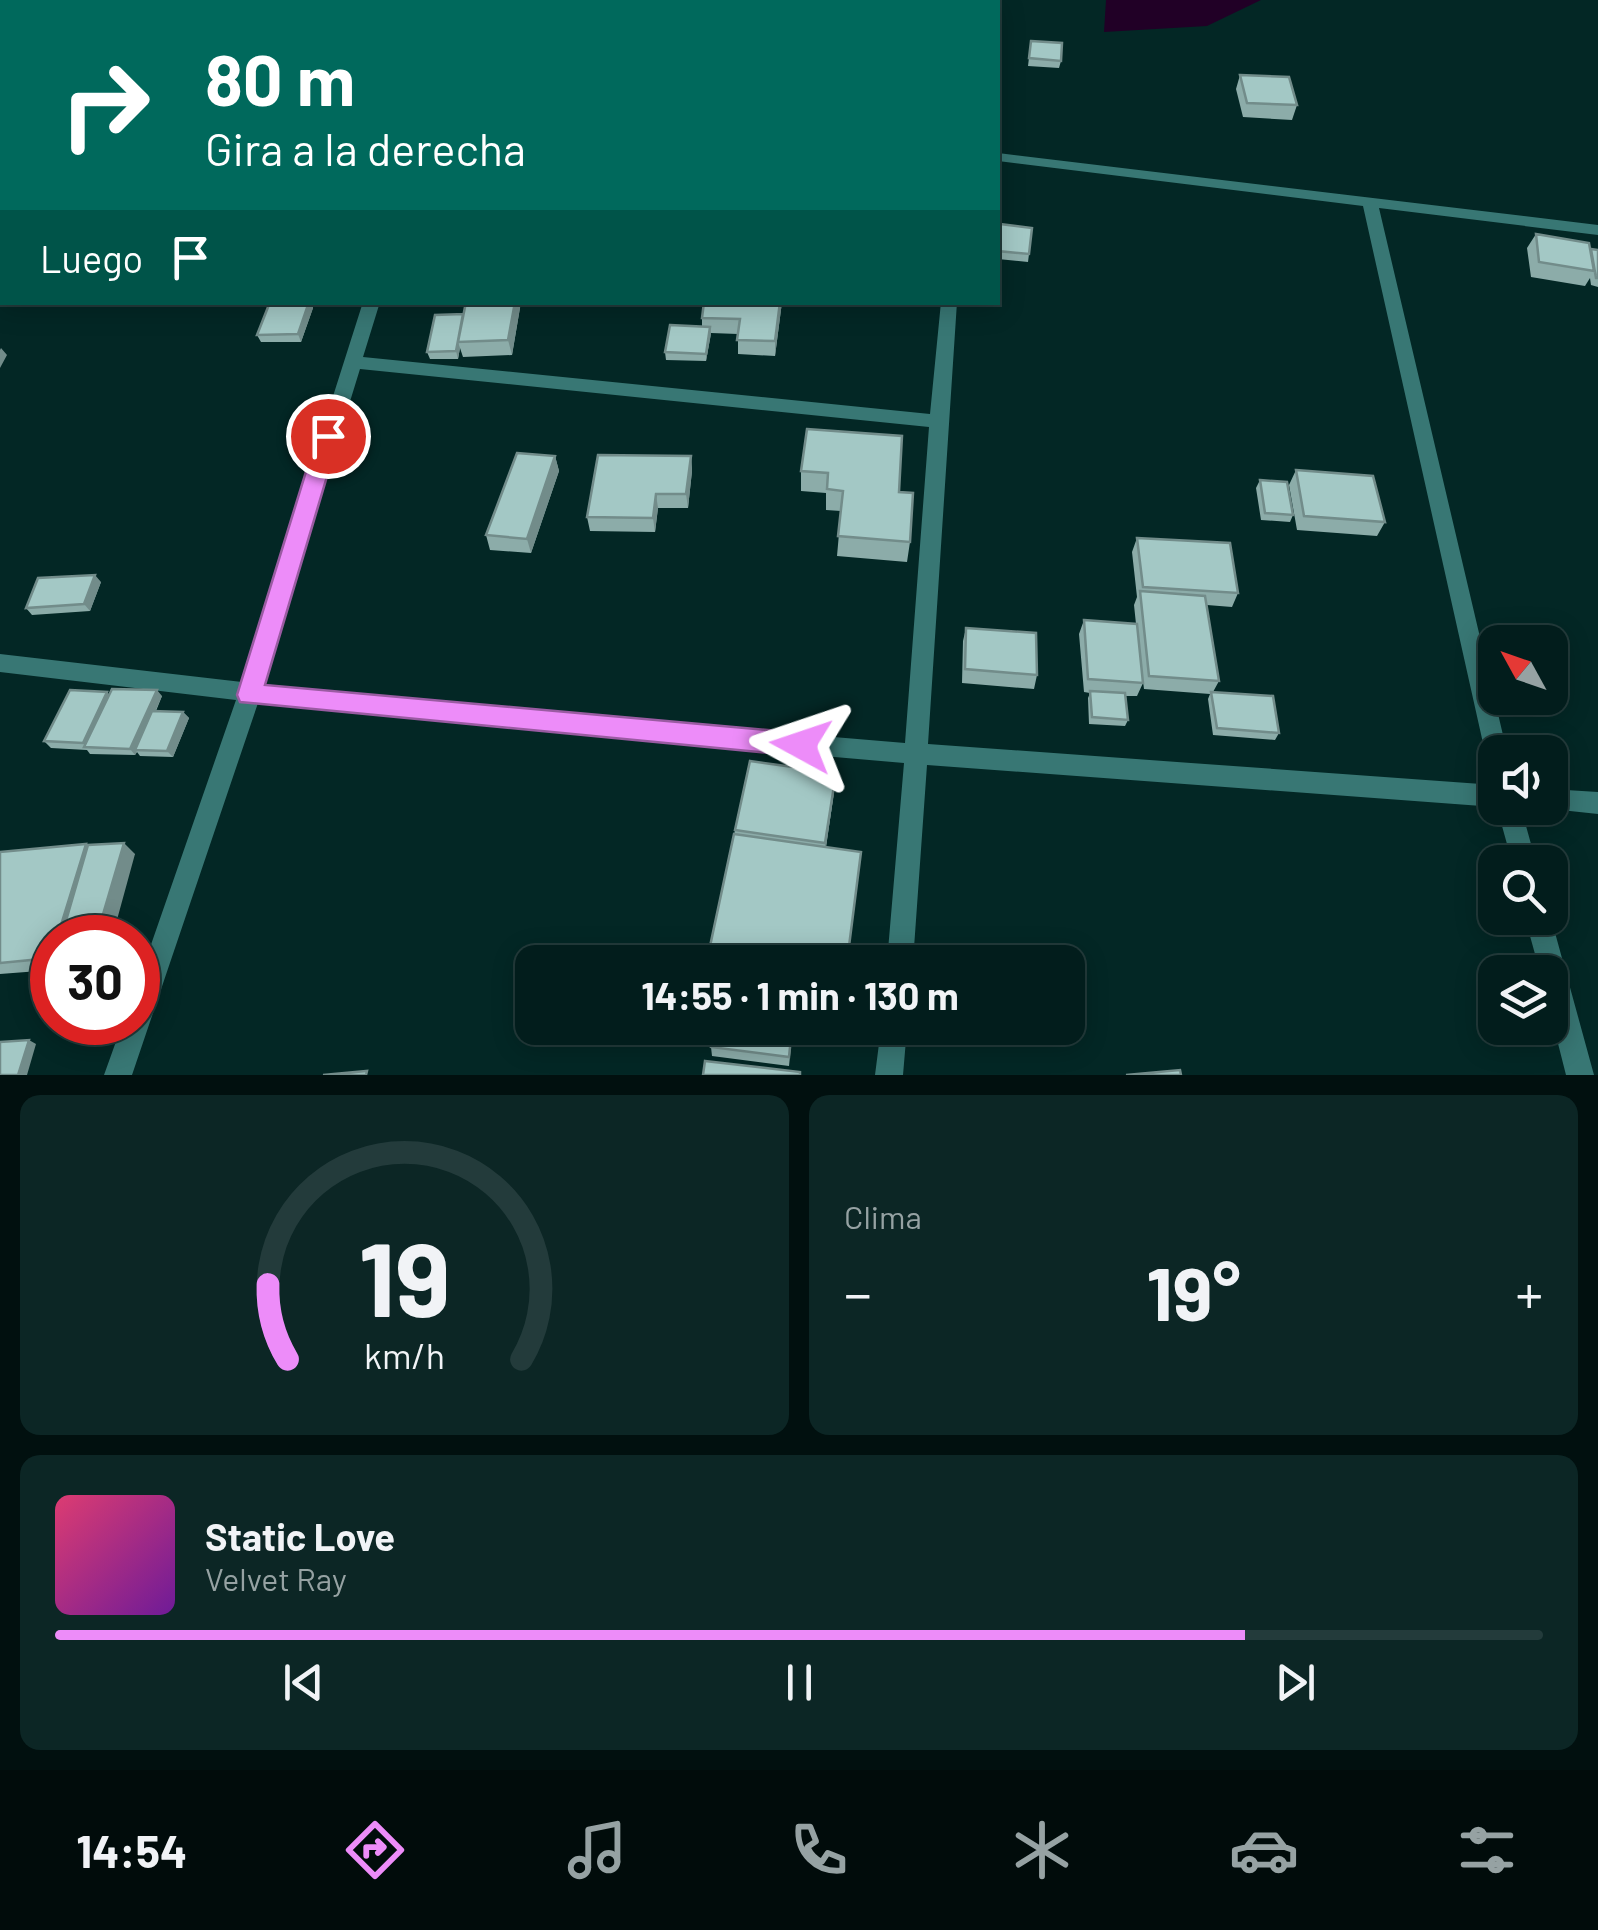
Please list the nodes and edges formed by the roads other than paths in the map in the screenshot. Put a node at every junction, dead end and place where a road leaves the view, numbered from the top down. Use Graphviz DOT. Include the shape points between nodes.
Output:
graph roads {
  1 [pos="1000,157"];
  2 [pos="1369,200"];
  3 [pos="1598,230"];
  4 [pos="371,305"];
  5 [pos="949,305"];
  6 [pos="350,362"];
  7 [pos="938,421"];
  8 [pos="0,663"];
  9 [pos="249,695"];
  10 [pos="1492,735"];
  11 [pos="919,755"];
  12 [pos="1478,795"];
  13 [pos="1568,801"];
  14 [pos="1598,803"];
  15 [pos="1543,935"];
  16 [pos="902,945"];
  17 [pos="160,953"];
  18 [pos="128,1045"];
  19 [pos="892,1045"];
  20 [pos="118,1075"];
  21 [pos="889,1075"];
  22 [pos="1580,1075"];
  1 -- 2 [label="street"];
  2 -- 3 [label="street"];
  2 -- 10 [label="street"];
  4 -- 6 [label="street"];
  5 -- 7 [label="street"];
  6 -- 7 [label="street"];
  6 -- 9 [label="street"];
  7 -- 11 [label="street"];
  8 -- 9 [label="street"];
  9 -- 11 [label="street"];
  9 -- 17 [label="street"];
  11 -- 12 [label="street"];
  11 -- 16 [label="street"];
  13 -- 14 [label="street"];
  15 -- 22 [label="street"];
  18 -- 20 [label="street"];
  19 -- 21 [label="street"];
}
